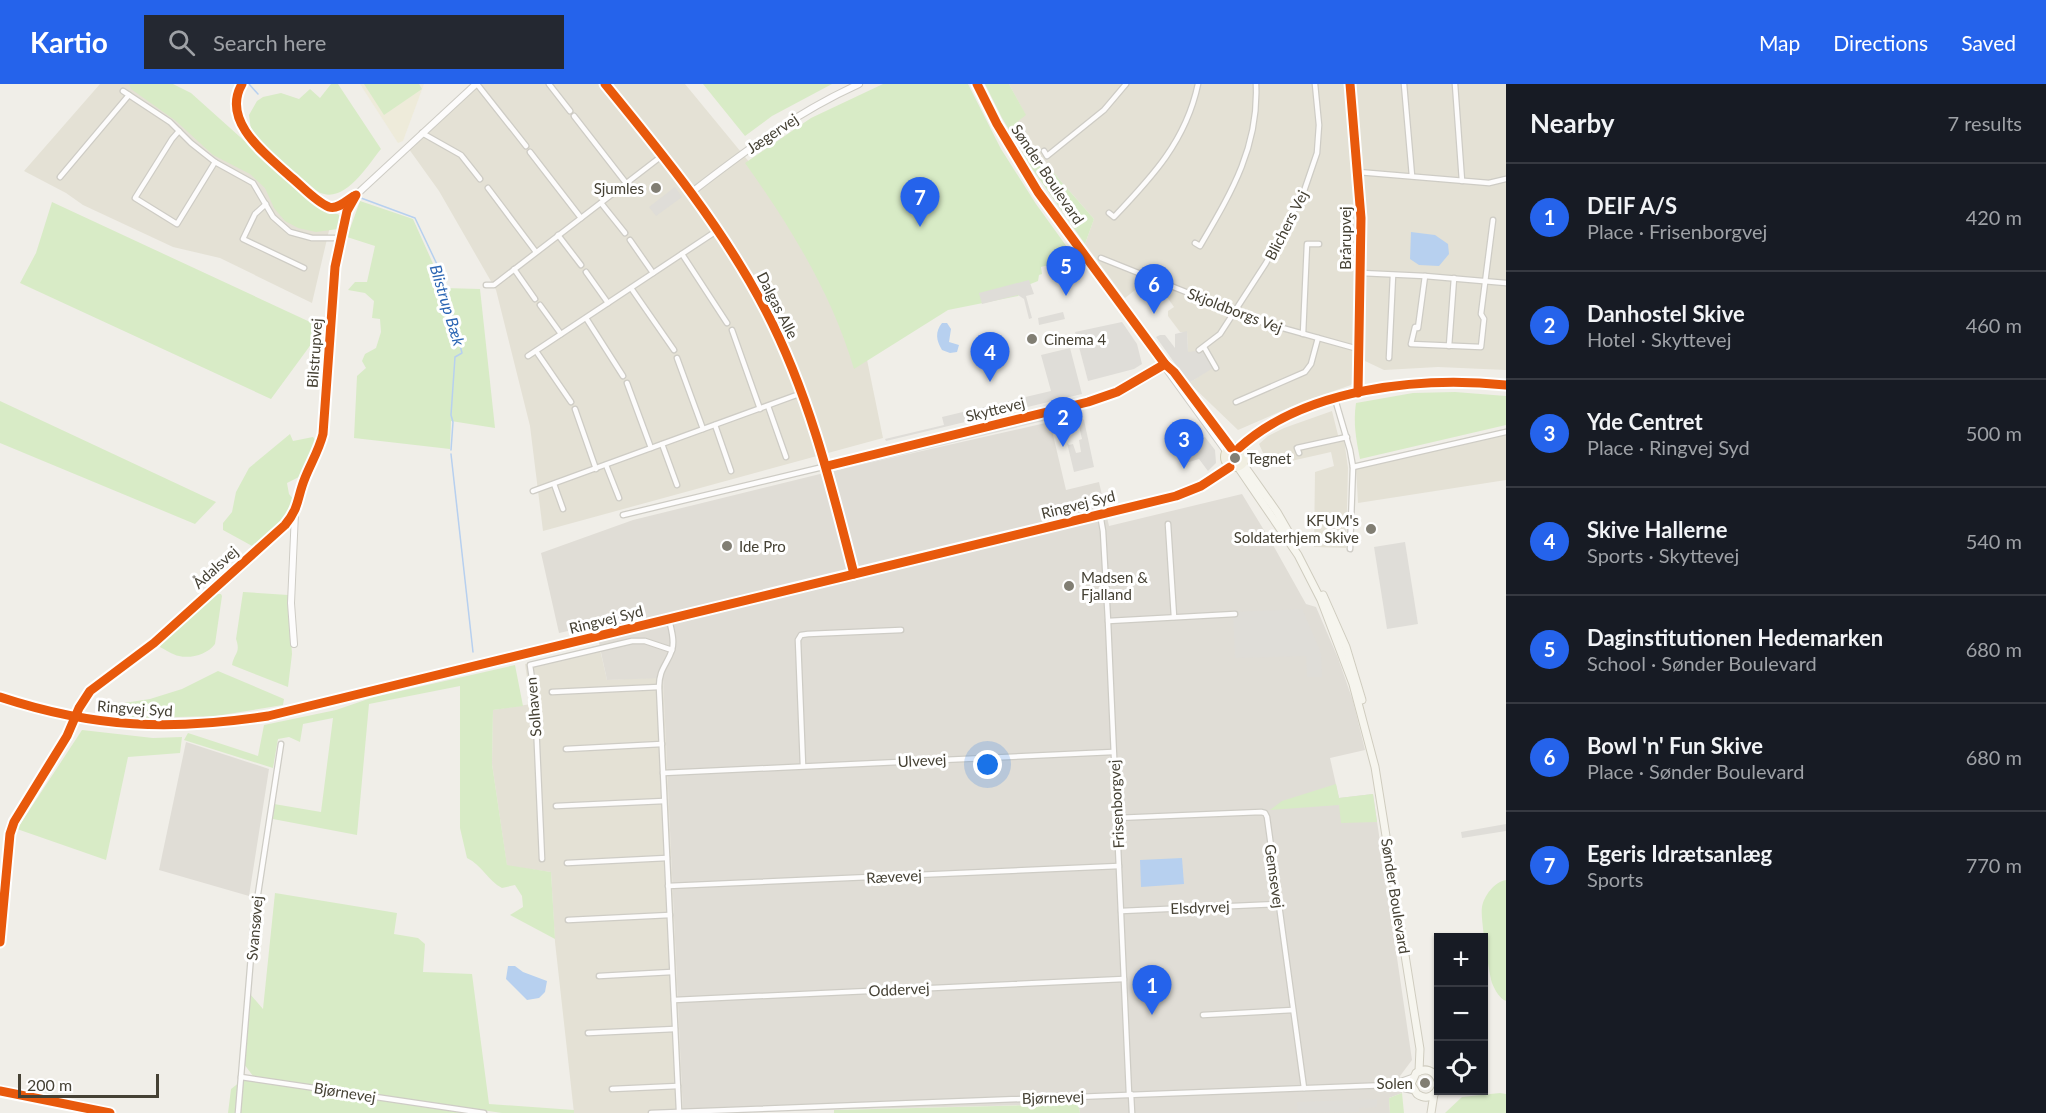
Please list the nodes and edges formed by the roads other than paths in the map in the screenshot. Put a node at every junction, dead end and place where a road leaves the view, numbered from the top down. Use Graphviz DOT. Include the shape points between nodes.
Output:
graph roads {
  1 [pos="476,84"];
  2 [pos="549,84"];
  3 [pos="605,84"];
  4 [pos="859,84"];
  5 [pos="977,84"];
  6 [pos="1126,84"];
  7 [pos="1198,84"];
  8 [pos="1256,84"];
  9 [pos="1315,84"];
  10 [pos="1350,84"];
  11 [pos="1404,84"];
  12 [pos="1455,84"];
  13 [pos="123,91"];
  14 [pos="129,94"];
  15 [pos="570,111"];
  16 [pos="574,116"];
  17 [pos="179,131"];
  18 [pos="422,132"];
  19 [pos="526,146"];
  20 [pos="530,152"];
  21 [pos="1044,152"];
  22 [pos="663,155"];
  23 [pos="215,162"];
  24 [pos="1358,172"];
  25 [pos="1412,176"];
  26 [pos="60,177"];
  27 [pos="1506,178"];
  28 [pos="480,179"];
  29 [pos="1462,181"];
  30 [pos="626,183"];
  31 [pos="488,188"];
  32 [pos="692,192"];
  33 [pos="601,203"];
  34 [pos="266,204"];
  35 [pos="1109,213"];
  36 [pos="581,218"];
  37 [pos="1493,220"];
  38 [pos="718,230"];
  39 [pos="625,233"];
  40 [pos="558,235"];
  41 [pos="340,238"];
  42 [pos="630,240"];
  43 [pos="1195,243"];
  44 [pos="1319,244"];
  45 [pos="536,252"];
  46 [pos="682,254"];
  47 [pos="1101,258"];
  48 [pos="581,265"];
  49 [pos="304,268"];
  50 [pos="514,269"];
  51 [pos="586,272"];
  52 [pos="653,273"];
  53 [pos="1360,273"];
  54 [pos="1393,274"];
  55 [pos="1425,276"];
  56 [pos="1454,278"];
  57 [pos="1487,281"];
  58 [pos="1506,283"];
  59 [pos="486,285"];
  60 [pos="630,288"];
  61 [pos="536,299"];
  62 [pos="608,303"];
  63 [pos="540,305"];
  64 [pos="1234,312"];
  65 [pos="585,318"];
  66 [pos="728,323"];
  67 [pos="732,330"];
  68 [pos="561,334"];
  69 [pos="1303,334"];
  70 [pos="1318,338"];
  71 [pos="1449,346"];
  72 [pos="1358,349"];
  73 [pos="674,350"];
  74 [pos="536,351"];
  75 [pos="528,356"];
  76 [pos="677,358"];
  77 [pos="1389,358"];
  78 [pos="1165,364"];
  79 [pos="1216,368"];
  80 [pos="623,376"];
  81 [pos="627,383"];
  82 [pos="1506,385"];
  83 [pos="802,393"];
  84 [pos="1358,393"];
  85 [pos="1335,399"];
  86 [pos="571,402"];
  87 [pos="1236,402"];
  88 [pos="768,406"];
  89 [pos="575,409"];
  90 [pos="760,409"];
  91 [pos="715,425"];
  92 [pos="703,429"];
  93 [pos="1506,432"];
  94 [pos="1347,437"];
  95 [pos="662,444"];
  96 [pos="651,448"];
  97 [pos="1235,450"];
  98 [pos="1299,453"];
  99 [pos="786,457"];
  100 [pos="606,465"];
  101 [pos="1234,465"];
  102 [pos="827,466"];
  103 [pos="1353,467"];
  104 [pos="596,468"];
  105 [pos="731,471"];
  106 [pos="554,484"];
  107 [pos="676,485"];
  108 [pos="533,491"];
  109 [pos="619,498"];
  110 [pos="563,509"];
  111 [pos="296,513"];
  112 [pos="1100,514"];
  113 [pos="622,515"];
  114 [pos="1168,524"];
  115 [pos="1350,549"];
  116 [pos="854,574"];
  117 [pos="1235,614"];
  118 [pos="1174,617"];
  119 [pos="669,619"];
  120 [pos="1108,621"];
  121 [pos="901,630"];
  122 [pos="154,643"];
  123 [pos="294,644"];
  124 [pos="672,650"];
  125 [pos="659,687"];
  126 [pos="552,692"];
  127 [pos="0,697"];
  128 [pos="281,744"];
  129 [pos="662,744"];
  130 [pos="566,749"];
  131 [pos="1113,752"];
  132 [pos="803,766"];
  133 [pos="663,772"];
  134 [pos="33,791"];
  135 [pos="664,801"];
  136 [pos="556,806"];
  137 [pos="1116,818"];
  138 [pos="667,858"];
  139 [pos="542,859"];
  140 [pos="567,863"];
  141 [pos="1119,866"];
  142 [pos="668,886"];
  143 [pos="1279,904"];
  144 [pos="1121,911"];
  145 [pos="670,915"];
  146 [pos="568,920"];
  147 [pos="0,942"];
  148 [pos="672,972"];
  149 [pos="599,976"];
  150 [pos="1124,979"];
  151 [pos="674,1000"];
  152 [pos="1293,1010"];
  153 [pos="1203,1015"];
  154 [pos="675,1029"];
  155 [pos="588,1034"];
  156 [pos="1420,1049"];
  157 [pos="1428,1070"];
  158 [pos="1419,1071"];
  159 [pos="1434,1073"];
  160 [pos="241,1077"];
  161 [pos="1413,1077"];
  162 [pos="1389,1085"];
  163 [pos="678,1086"];
  164 [pos="1304,1088"];
  165 [pos="612,1089"];
  166 [pos="0,1090"];
  167 [pos="1414,1091"];
  168 [pos="1434,1092"];
  169 [pos="1130,1094"];
  170 [pos="1435,1095"];
  171 [pos="1420,1097"];
  172 [pos="679,1111"];
  173 [pos="110,1113"];
  174 [pos="238,1113"];
  175 [pos="484,1113"];
  176 [pos="651,1113"];
  177 [pos="1132,1113"];
  178 [pos="1430,1113"];
  1 -- 18 [label="street, Bilstrupvej"];
  1 -- 19 [label="street, Bilstrupvej"];
  2 -- 15 [label="street"];
  3 -- 22 [label="street, Dalgas Alle"];
  4 -- 32 [label="street, Jægervej" via="788,121"];
  5 -- 78 [label="street, Sønder Boulevard" via="1038,192"];
  6 -- 21 [label="street" via="1088,124 1047,156"];
  7 -- 35 [label="street" via="1184,127 1164,161 1114,217"];
  8 -- 43 [label="street" via="1252,131 1242,169 1200,246"];
  9 -- 64 [label="street, Blichers Vej" via="1319,125 1311,172 1266,263"];
  10 -- 24 [label="street, Brårupvej"];
  11 -- 25 [label="street"];
  12 -- 29 [label="street"];
  13 -- 14 [label="street"];
  14 -- 17 [label="street"];
  14 -- 26 [label="street"];
  16 -- 30 [label="street"];
  17 -- 23 [label="street"];
  17 -- 23 [label="street" via="135,198 177,224"];
  18 -- 28 [label="street" via="461,155"];
  18 -- 41 [label="street, Bilstrupvej" via="357,195 347,211"];
  20 -- 36 [label="street"];
  22 -- 30 [label="street"];
  22 -- 32 [label="street, Dalgas Alle"];
  23 -- 34 [label="street" via="253,183"];
  24 -- 25 [label="street"];
  24 -- 53 [label="street, Brårupvej"];
  25 -- 29 [label="street"];
  27 -- 29 [label="street" via="1488,183"];
  30 -- 33 [label="street"];
  31 -- 45 [label="street"];
  32 -- 38 [label="street, Dalgas Alle"];
  33 -- 36 [label="street"];
  33 -- 39 [label="street"];
  34 -- 41 [label="street" via="273,217 290,231 312,238"];
  34 -- 49 [label="street" via="255,214 243,239"];
  36 -- 40 [label="street"];
  37 -- 57 [label="street"];
  38 -- 46 [label="street"];
  38 -- 83 [label="street, Dalgas Alle" via="765,309"];
  40 -- 45 [label="street"];
  40 -- 48 [label="street"];
  41 -- 111 [label="street, Bilstrupvej" via="323,434"];
  42 -- 52 [label="street"];
  44 -- 69 [label="street, Skjoldborgs Vej" via="1307,244"];
  45 -- 50 [label="street"];
  46 -- 52 [label="street"];
  46 -- 66 [label="street"];
  47 -- 64 [label="street, Skjoldborgs Vej"];
  50 -- 59 [label="street" via="494,285"];
  50 -- 61 [label="street"];
  51 -- 62 [label="street"];
  52 -- 60 [label="street"];
  53 -- 54 [label="street"];
  53 -- 72 [label="street, Brårupvej"];
  54 -- 55 [label="street"];
  54 -- 77 [label="street"];
  55 -- 56 [label="street"];
  55 -- 71 [label="street" via="1418,328 1415,327 1411,344"];
  56 -- 57 [label="street"];
  56 -- 71 [label="street"];
  57 -- 58 [label="street"];
  57 -- 71 [label="street" via="1480,346"];
  60 -- 62 [label="street"];
  60 -- 73 [label="street"];
  62 -- 65 [label="street"];
  63 -- 68 [label="street"];
  64 -- 69 [label="street, Skjoldborgs Vej"];
  64 -- 79 [label="street, Blichers Vej" via="1220,334 1201,348"];
  65 -- 68 [label="street"];
  65 -- 80 [label="street"];
  67 -- 90 [label="street"];
  68 -- 74 [label="street"];
  69 -- 70 [label="street, Skjoldborgs Vej"];
  70 -- 72 [label="street, Skjoldborgs Vej"];
  70 -- 87 [label="street" via="1305,372"];
  72 -- 84 [label="street, Brårupvej"];
  74 -- 75 [label="street"];
  74 -- 86 [label="street"];
  76 -- 92 [label="street"];
  78 -- 97 [label="street, Sønder Boulevard" via="1170,375"];
  78 -- 102 [label="street, Skyttevej" via="1117,392 1088,402"];
  81 -- 96 [label="street"];
  82 -- 84 [label="main road" via="1432,382"];
  83 -- 88 [label="street"];
  83 -- 102 [label="street, Dalgas Alle"];
  84 -- 85 [label="main road"];
  85 -- 94 [label="street"];
  85 -- 97 [label="main road" via="1271,424"];
  88 -- 90 [label="street"];
  88 -- 99 [label="street"];
  89 -- 104 [label="street"];
  90 -- 91 [label="street"];
  91 -- 92 [label="street"];
  91 -- 105 [label="street"];
  92 -- 95 [label="street"];
  93 -- 103 [label="street"];
  94 -- 98 [label="street" via="1297,448"];
  94 -- 103 [label="street"];
  95 -- 96 [label="street"];
  95 -- 107 [label="street"];
  96 -- 100 [label="street"];
  97 -- 101 [label="main road"];
  97 -- 101 [label="main road" via="1245,458"];
  100 -- 104 [label="street"];
  100 -- 109 [label="street"];
  101 -- 112 [label="main road, Ringvej Syd" via="1176,496"];
  101 -- 156 [label="main road, Sønder Boulevard" via="1298,555 1321,600 1353,684 1370,744"];
  102 -- 113 [label="street, Skyttevej"];
  102 -- 116 [label="street, Dalgas Alle"];
  103 -- 115 [label="street"];
  104 -- 106 [label="street"];
  106 -- 108 [label="street"];
  106 -- 110 [label="street"];
  111 -- 122 [label="street, Ådalsvej"];
  111 -- 123 [label="street, Bilstrupvej" via="291,603"];
  112 -- 116 [label="main road, Ringvej Syd"];
  112 -- 120 [label="street, Frisenborgvej"];
  114 -- 118 [label="street"];
  116 -- 119 [label="main road, Ringvej Syd"];
  117 -- 118 [label="street"];
  118 -- 120 [label="street"];
  119 -- 124 [label="street"];
  119 -- 127 [label="main road, Ringvej Syd" via="232,722 172,726 111,723 45,711"];
  120 -- 131 [label="street, Frisenborgvej"];
  121 -- 132 [label="street" via="801,635 798,640"];
  124 -- 125 [label="street" via="662,668"];
  124 -- 139 [label="street, Solhaven" via="632,641 530,665"];
  125 -- 126 [label="street"];
  125 -- 129 [label="street"];
  128 -- 160 [label="street, Svansøvej" via="254,920"];
  129 -- 130 [label="street"];
  129 -- 133 [label="street"];
  131 -- 132 [label="street, Ulvevej"];
  131 -- 137 [label="street, Frisenborgvej"];
  132 -- 133 [label="street, Ulvevej"];
  133 -- 135 [label="street"];
  134 -- 147 [label="street" via="10,834"];
  135 -- 136 [label="street"];
  135 -- 138 [label="street"];
  137 -- 141 [label="street, Frisenborgvej"];
  137 -- 143 [label="street, Gemsevej" via="1265,813"];
  138 -- 140 [label="street"];
  138 -- 142 [label="street"];
  141 -- 142 [label="street, Rævevej"];
  141 -- 144 [label="street, Frisenborgvej"];
  142 -- 145 [label="street"];
  143 -- 144 [label="street, Elsdyrvej"];
  143 -- 152 [label="street, Gemsevej"];
  144 -- 150 [label="street, Frisenborgvej"];
  145 -- 146 [label="street"];
  145 -- 148 [label="street"];
  148 -- 149 [label="street"];
  148 -- 151 [label="street"];
  150 -- 151 [label="street, Oddervej"];
  150 -- 169 [label="street, Frisenborgvej"];
  151 -- 154 [label="street"];
  152 -- 153 [label="street"];
  152 -- 164 [label="street, Gemsevej"];
  154 -- 155 [label="street"];
  154 -- 163 [label="street"];
  156 -- 157 [label="main road, Sønder Boulevard"];
  156 -- 158 [label="main road, Sønder Boulevard"];
  157 -- 158 [label="main road"];
  157 -- 159 [label="main road"];
  158 -- 161 [label="main road"];
  160 -- 174 [label="street, Svansøvej"];
  160 -- 175 [label="street, Bjørnevej"];
  161 -- 162 [label="street, Bjørnevej"];
  161 -- 167 [label="main road"];
  162 -- 164 [label="street, Bjørnevej"];
  162 -- 167 [label="street, Bjørnevej"];
  163 -- 165 [label="street"];
  163 -- 172 [label="street"];
  164 -- 169 [label="street, Bjørnevej"];
  166 -- 173 [label="street"];
  167 -- 171 [label="main road"];
  168 -- 171 [label="main road"];
  169 -- 172 [label="street, Bjørnevej"];
  169 -- 177 [label="street"];
  170 -- 178 [label="main road"];
  171 -- 178 [label="main road"];
  172 -- 176 [label="street, Bjørnevej"];
}
